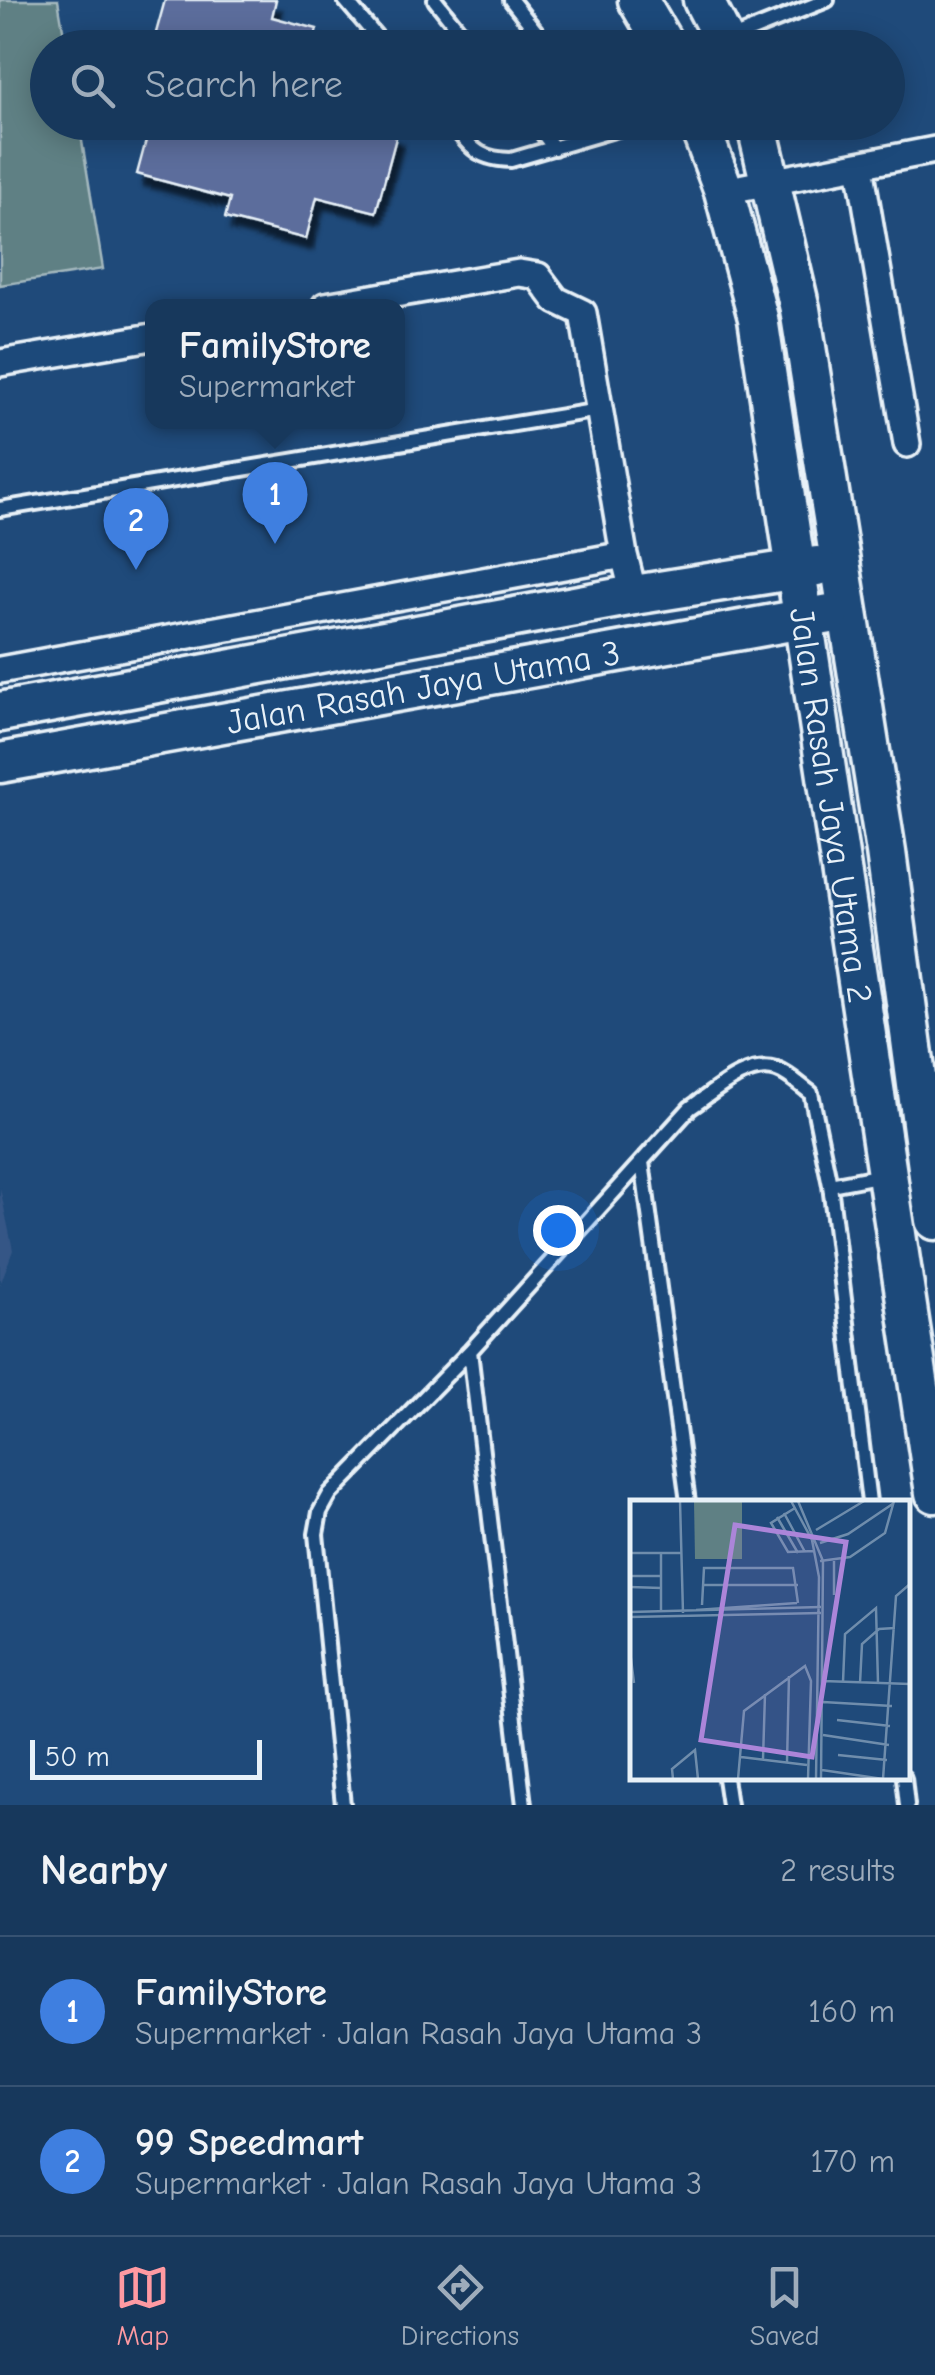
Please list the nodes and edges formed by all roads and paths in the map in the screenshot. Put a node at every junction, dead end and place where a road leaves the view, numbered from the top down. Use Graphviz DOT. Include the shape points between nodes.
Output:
graph roads {
  1 [pos="345,0"];
  2 [pos="435,0"];
  3 [pos="511,0"];
  4 [pos="638,0"];
  5 [pos="703,0"];
  6 [pos="827,0"];
  7 [pos="371,30"];
  8 [pos="459,30"];
  9 [pos="535,30"];
  10 [pos="656,30"];
  11 [pos="719,30"];
  12 [pos="758,30"];
  13 [pos="465,140"];
  14 [pos="548,140"];
  15 [pos="575,140"];
  16 [pos="705,140"];
  17 [pos="761,140"];
  18 [pos="554,148"];
  19 [pos="935,150"];
  20 [pos="860,166"];
  21 [pos="772,183"];
  22 [pos="724,191"];
  23 [pos="366,299"];
  24 [pos="145,338"];
  25 [pos="0,363"];
  26 [pos="600,410"];
  27 [pos="907,444"];
  28 [pos="0,509"];
  29 [pos="624,555"];
  30 [pos="840,562"];
  31 [pos="796,568"];
  32 [pos="634,595"];
  33 [pos="848,612"];
  34 [pos="805,617"];
  35 [pos="0,670"];
  36 [pos="0,712"];
  37 [pos="0,763"];
  38 [pos="642,1162"];
  39 [pos="931,1168"];
  40 [pos="886,1174"];
  41 [pos="830,1186"];
  42 [pos="935,1220"];
  43 [pos="470,1351"];
  44 [pos="935,1494"];
  45 [pos="688,1500"];
  46 [pos="870,1500"];
  47 [pos="725,1780"];
  48 [pos="904,1780"];
  49 [pos="343,1805"];
  50 [pos="524,1805"];
  51 [pos="729,1805"];
  52 [pos="908,1805"];
  1 -- 7 [label="lane"];
  2 -- 8 [label="lane"];
  3 -- 9 [label="lane"];
  4 -- 10 [label="street"];
  5 -- 11 [label="street"];
  6 -- 12 [label="lane"];
  13 -- 18 [label="lane" via="492,160"];
  14 -- 18 [label="lane"];
  15 -- 18 [label="lane"];
  16 -- 22 [label="street, Jalan Rasah Jaya Utama 2"];
  17 -- 21 [label="street, Jalan Rasah Jaya Utama 2"];
  19 -- 20 [label="street"];
  20 -- 21 [label="street"];
  20 -- 27 [label="street"];
  21 -- 22 [label="street"];
  21 -- 30 [label="street, Jalan Rasah Jaya Utama 2" via="800,309"];
  22 -- 31 [label="street, Jalan Rasah Jaya Utama 2" via="758,318"];
  23 -- 26 [label="street" via="538,276 556,300 583,313"];
  24 -- 25 [label="street"];
  26 -- 28 [label="lane"];
  26 -- 29 [label="street"];
  29 -- 32 [label="street"];
  29 -- 35 [label="street"];
  30 -- 31 [label="street, Jalan Rasah Jaya Utama 3"];
  30 -- 33 [label="street, Jalan Rasah Jaya Utama 2"];
  31 -- 32 [label="street, Jalan Rasah Jaya Utama 3"];
  31 -- 34 [label="street, Jalan Rasah Jaya Utama 2"];
  32 -- 36 [label="street, Jalan Rasah Jaya Utama 3"];
  33 -- 34 [label="street, Jalan Rasah Jaya Utama 3"];
  33 -- 39 [label="street, Jalan Rasah Jaya Utama 2"];
  34 -- 37 [label="street, Jalan Rasah Jaya Utama 3"];
  34 -- 40 [label="street, Jalan Rasah Jaya Utama 2"];
  38 -- 41 [label="lane" via="690,1108 734,1078 779,1070 811,1093"];
  38 -- 43 [label="lane"];
  38 -- 45 [label="lane"];
  39 -- 40 [label="street"];
  39 -- 42 [label="street, Jalan Rasah Jaya Utama 2"];
  40 -- 41 [label="lane"];
  40 -- 44 [label="street, Jalan Rasah Jaya Utama 2"];
  41 -- 46 [label="lane"];
  43 -- 49 [label="lane" via="320,1512 316,1534"];
  43 -- 50 [label="lane"];
  47 -- 51 [label="lane"];
  48 -- 52 [label="lane"];
}
